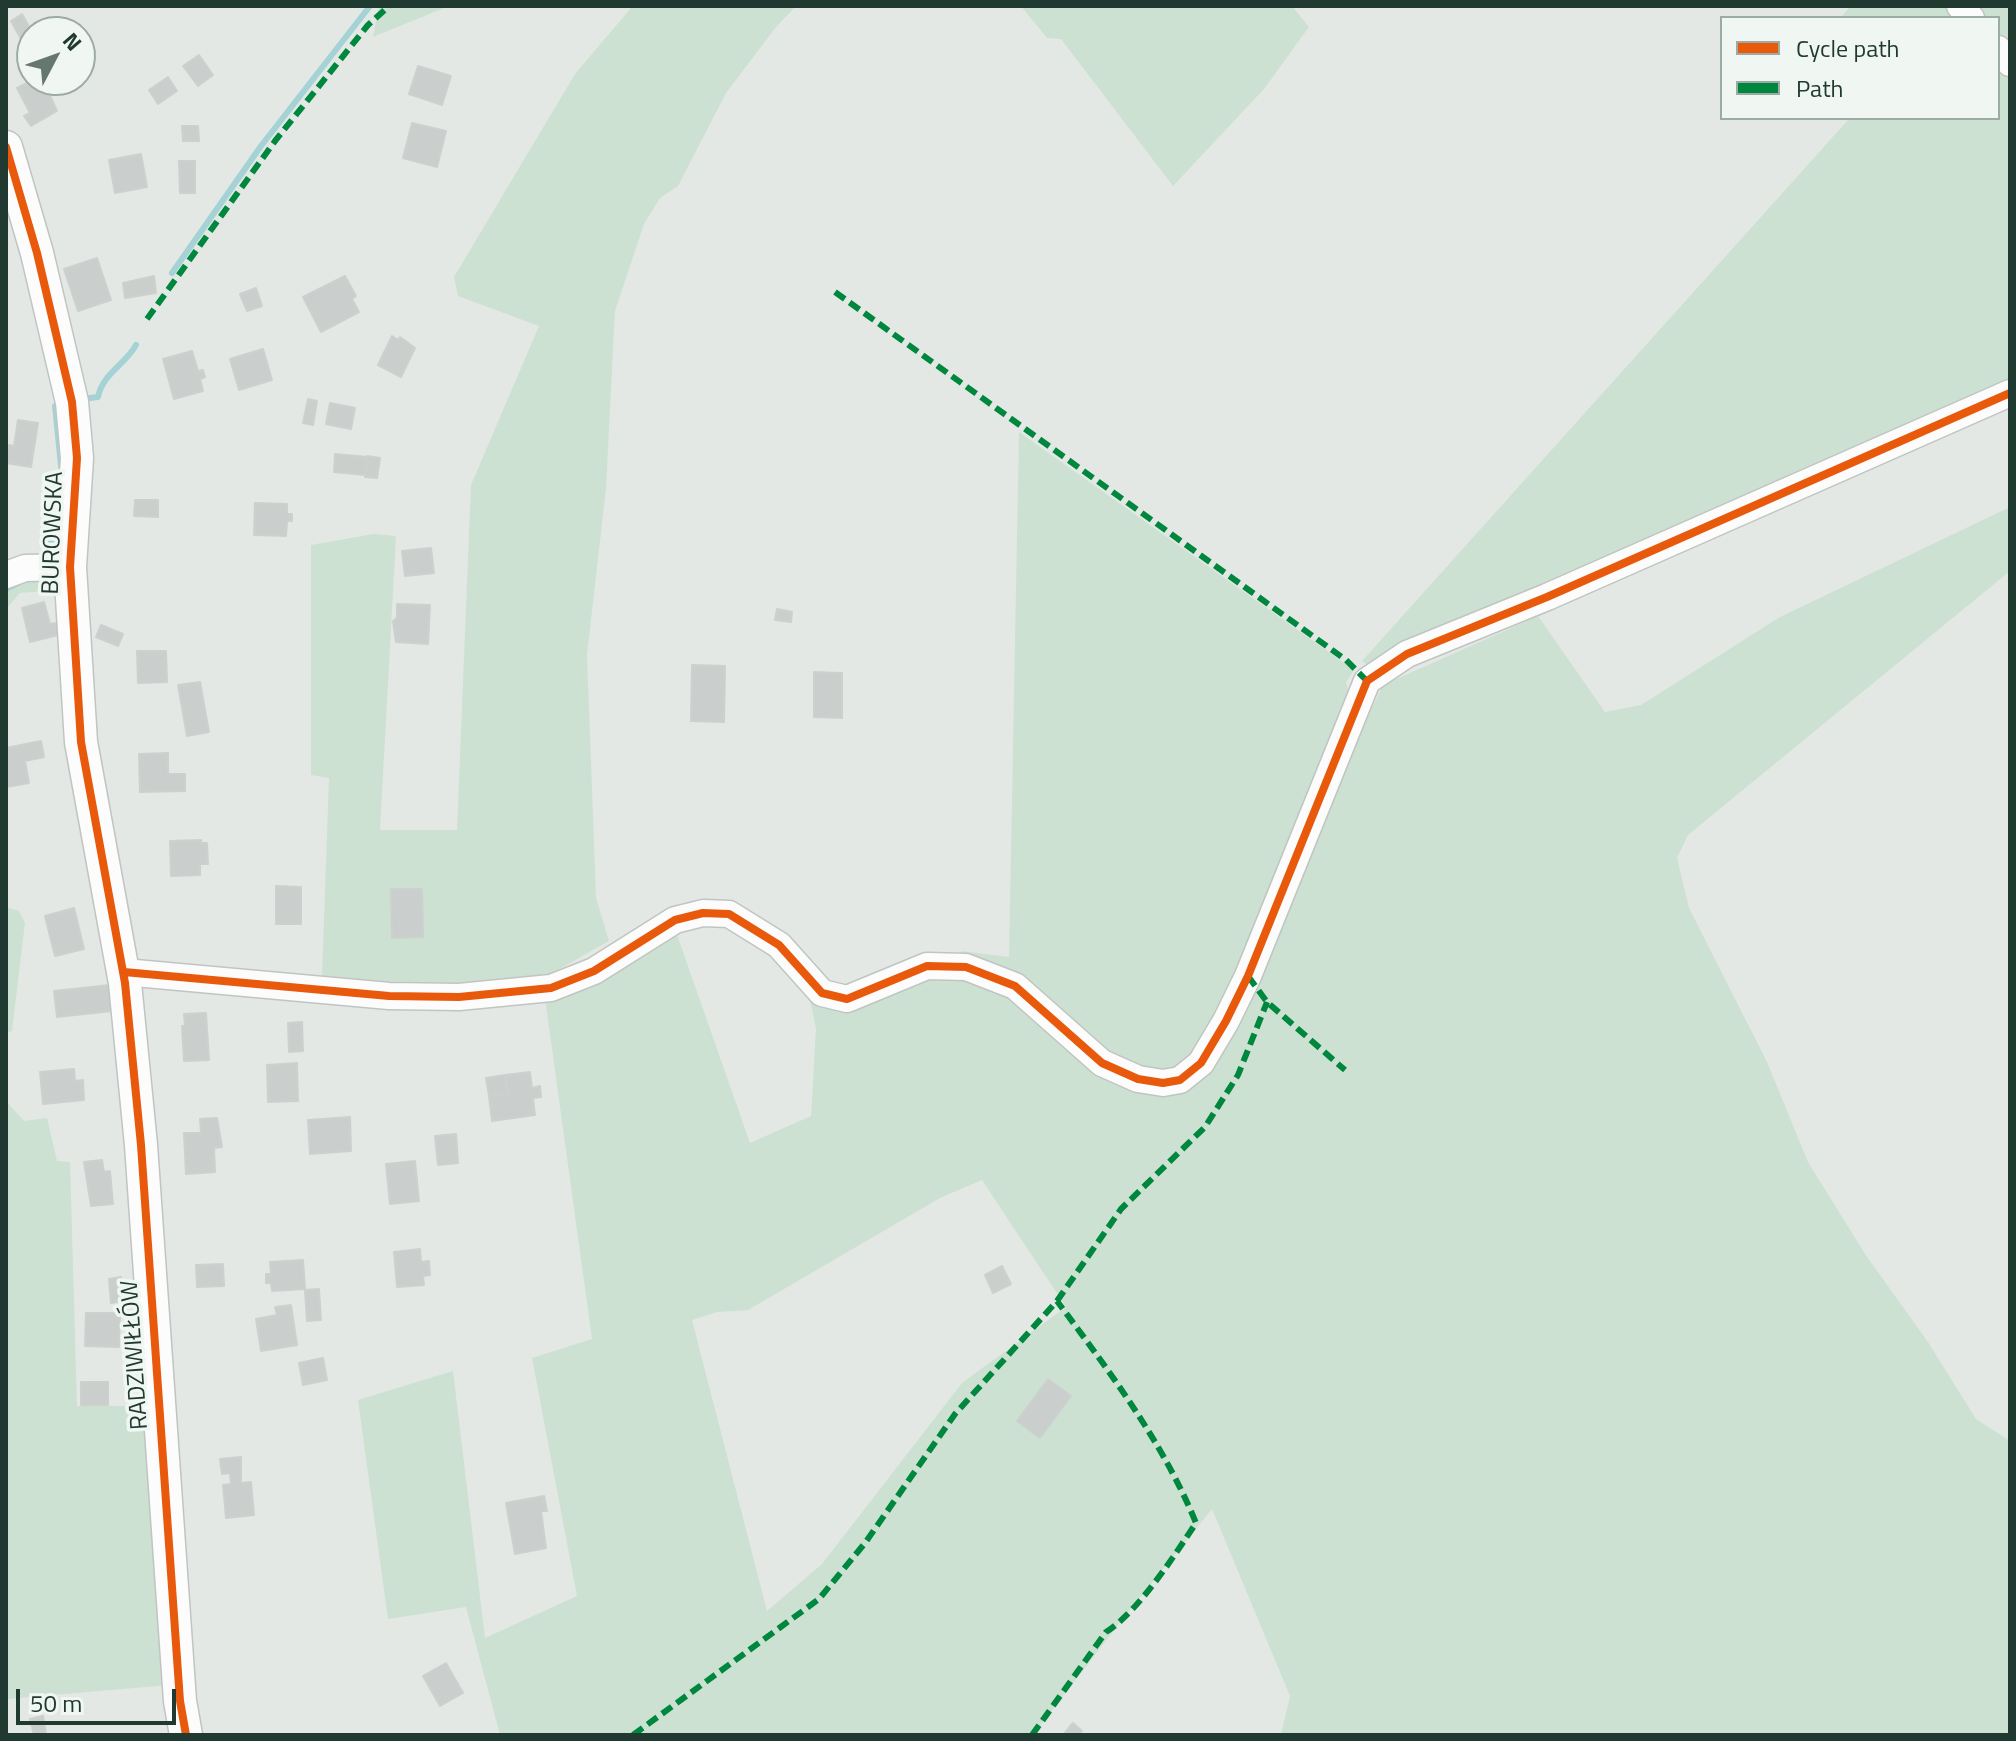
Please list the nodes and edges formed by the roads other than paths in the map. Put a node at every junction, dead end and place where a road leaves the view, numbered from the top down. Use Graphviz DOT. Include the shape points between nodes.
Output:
graph roads {
  1 [pos="6,147"];
  2 [pos="2010,393"];
  3 [pos="70,567"];
  4 [pos="6,575"];
  5 [pos="124,972"];
  6 [pos="186,1735"];
  1 -- 3 [label="street, BUROWSKA" via="72,402 77,458"];
  2 -- 5 [label="street" via="1407,654 1367,681 1248,976 1201,1063 1180,1080 1138,1079 1102,1063 1015,986 966,967 927,966 847,999 822,993 779,945 729,914 675,920 594,971 551,988 459,997 389,996"];
  3 -- 4 [label="street" via="25,568"];
  3 -- 5 [label="street, BUROWSKA" via="81,742"];
  5 -- 6 [label="street, RADZIWIŁŁÓW"];
}
